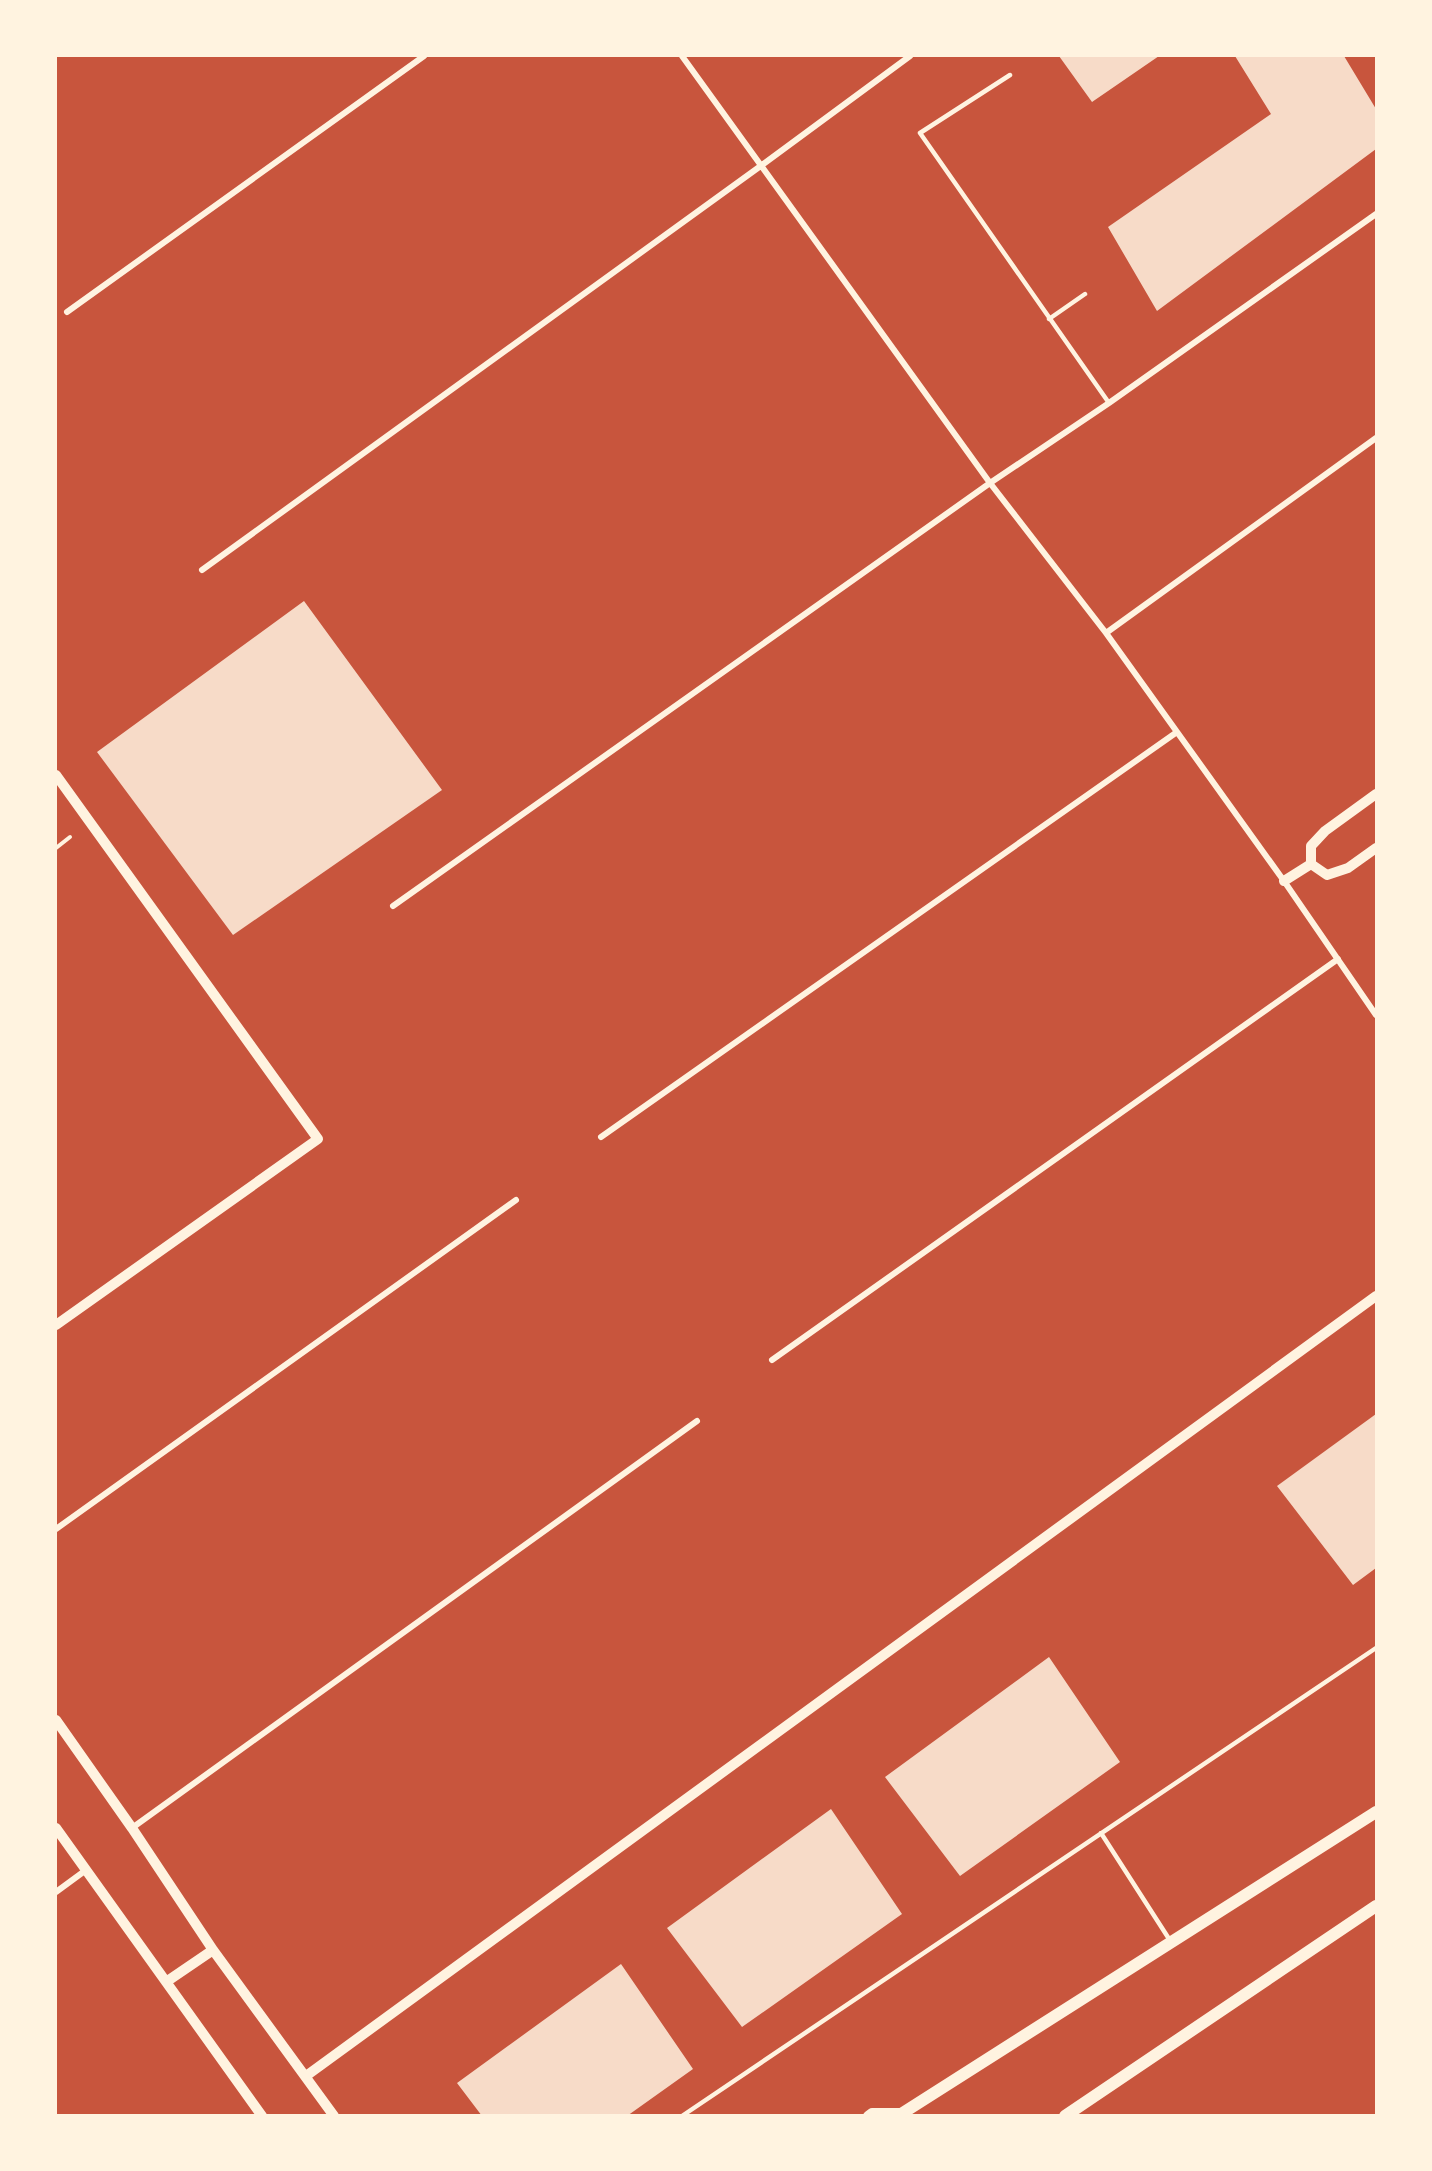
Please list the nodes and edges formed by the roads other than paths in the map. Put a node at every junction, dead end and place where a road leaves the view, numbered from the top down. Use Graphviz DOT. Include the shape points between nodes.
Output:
graph roads {
  1 [pos="424,56"];
  2 [pos="682,56"];
  3 [pos="910,56"];
  4 [pos="1010,75"];
  5 [pos="762,165"];
  6 [pos="1377,214"];
  7 [pos="1085,294"];
  8 [pos="67,312"];
  9 [pos="1049,319"];
  10 [pos="1108,403"];
  11 [pos="1377,438"];
  12 [pos="990,483"];
  13 [pos="202,570"];
  14 [pos="1106,633"];
  15 [pos="1178,732"];
  16 [pos="56,774"];
  17 [pos="1377,794"];
  18 [pos="1377,848"];
  19 [pos="1311,864"];
  20 [pos="1284,881"];
  21 [pos="393,906"];
  22 [pos="1338,959"];
  23 [pos="1377,1015"];
  24 [pos="601,1137"];
  25 [pos="516,1200"];
  26 [pos="1377,1296"];
  27 [pos="56,1325"];
  28 [pos="771,1360"];
  29 [pos="697,1421"];
  30 [pos="56,1529"];
  31 [pos="1377,1648"];
  32 [pos="56,1720"];
  33 [pos="1377,1812"];
  34 [pos="56,1828"];
  35 [pos="132,1828"];
  36 [pos="1101,1833"];
  37 [pos="86,1870"];
  38 [pos="56,1892"];
  39 [pos="1377,1906"];
  40 [pos="1171,1942"];
  41 [pos="213,1950"];
  42 [pos="166,1982"];
  43 [pos="306,2076"];
  44 [pos="900,2114"];
  45 [pos="260,2115"];
  46 [pos="334,2115"];
  47 [pos="682,2115"];
  48 [pos="868,2115"];
  49 [pos="1065,2115"];
  1 -- 8 [label="street"];
  2 -- 5 [label="street"];
  3 -- 5 [label="street"];
  4 -- 9 [label="lane" via="920,134"];
  5 -- 12 [label="street"];
  5 -- 13 [label="street"];
  6 -- 10 [label="street"];
  7 -- 9 [label="lane"];
  9 -- 10 [label="lane"];
  10 -- 12 [label="street"];
  11 -- 14 [label="street"];
  12 -- 14 [label="street"];
  12 -- 21 [label="street"];
  14 -- 15 [label="street"];
  15 -- 20 [label="street"];
  15 -- 24 [label="street"];
  16 -- 27 [label="street" via="318,1138"];
  17 -- 19 [label="street" via="1325,831 1311,846"];
  18 -- 19 [label="street" via="1348,868 1327,875"];
  19 -- 20 [label="street"];
  20 -- 22 [label="street"];
  22 -- 23 [label="street"];
  22 -- 28 [label="street"];
  25 -- 30 [label="street"];
  26 -- 43 [label="street"];
  29 -- 35 [label="street"];
  31 -- 36 [label="lane"];
  32 -- 35 [label="street"];
  33 -- 40 [label="main road"];
  34 -- 37 [label="street"];
  35 -- 41 [label="street"];
  36 -- 40 [label="lane"];
  36 -- 47 [label="lane"];
  37 -- 38 [label="street"];
  37 -- 42 [label="street"];
  39 -- 49 [label="main road"];
  40 -- 44 [label="main road"];
  41 -- 42 [label="street"];
  41 -- 43 [label="street"];
  42 -- 45 [label="street"];
  43 -- 46 [label="street"];
  44 -- 48 [label="street"];
}
